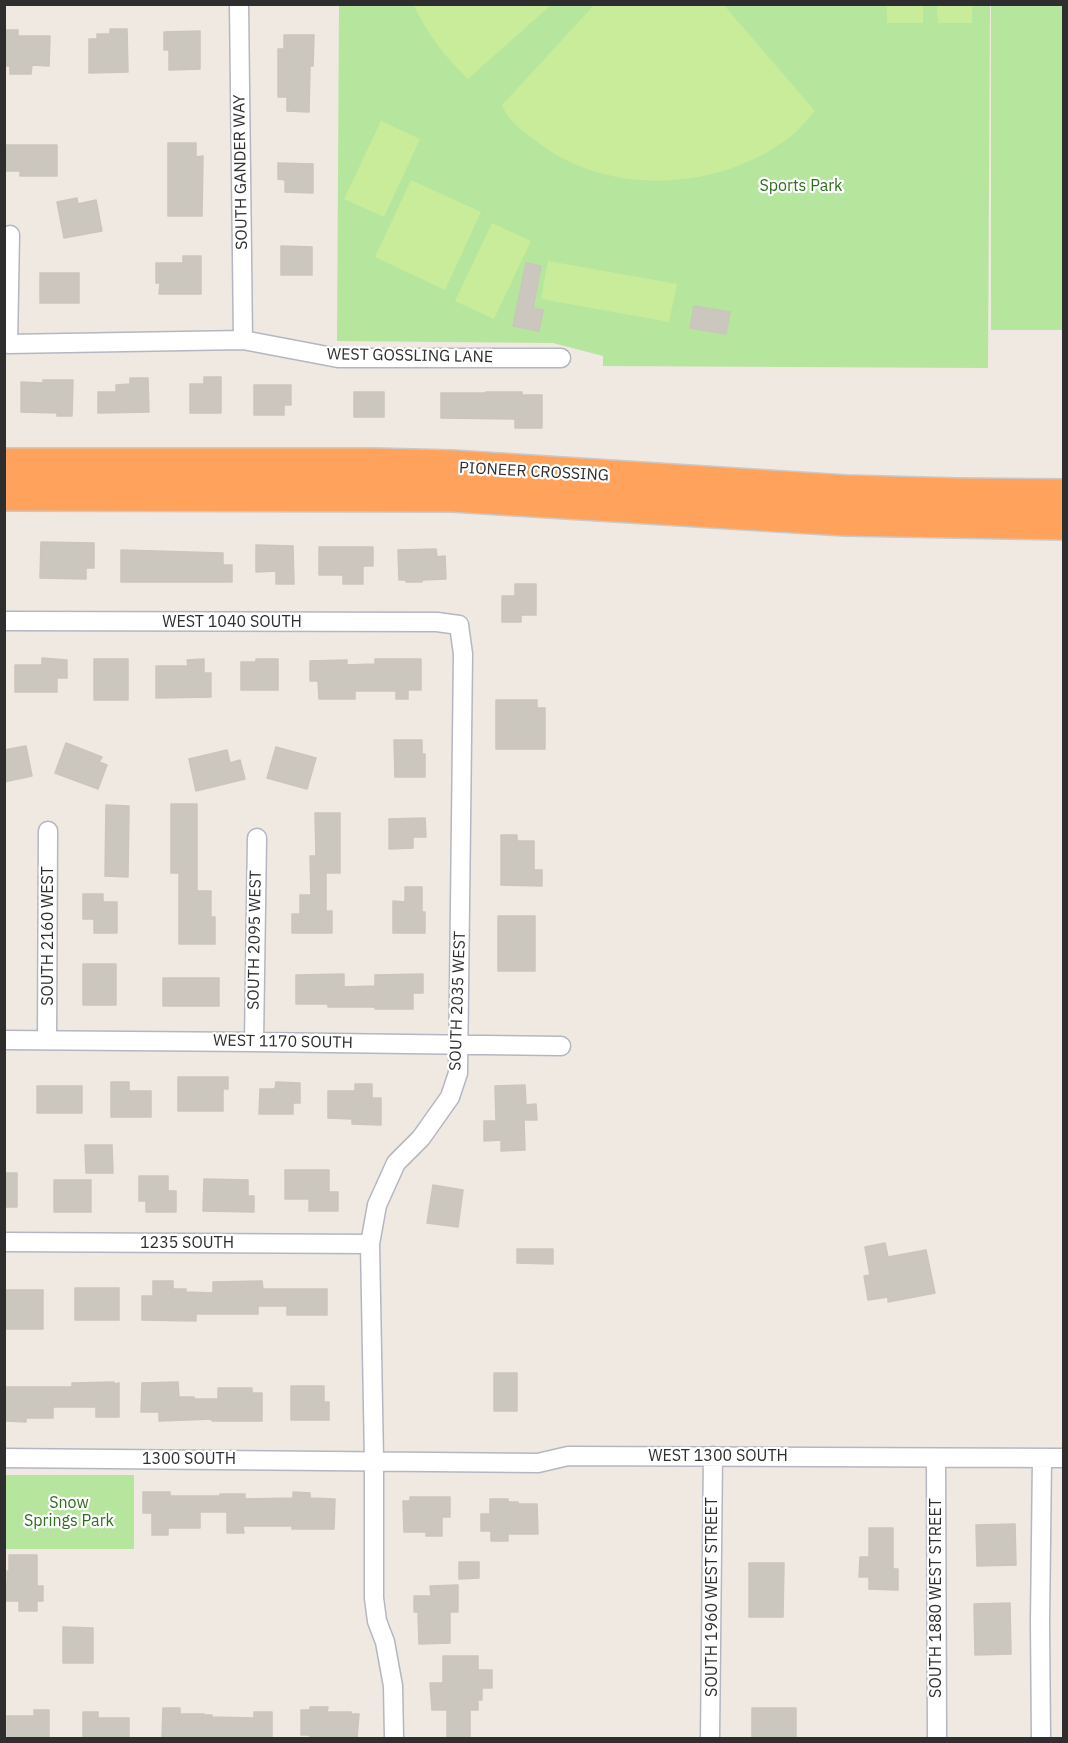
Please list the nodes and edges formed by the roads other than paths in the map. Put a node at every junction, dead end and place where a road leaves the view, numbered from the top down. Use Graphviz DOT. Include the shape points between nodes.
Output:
graph roads {
  1 [pos="239,4"];
  2 [pos="10,235"];
  3 [pos="243,340"];
  4 [pos="561,358"];
  5 [pos="4,465"];
  6 [pos="4,494"];
  7 [pos="1064,496"];
  8 [pos="1064,524"];
  9 [pos="4,621"];
  10 [pos="459,625"];
  11 [pos="48,831"];
  12 [pos="257,838"];
  13 [pos="4,1040"];
  14 [pos="47,1040"];
  15 [pos="254,1041"];
  16 [pos="459,1044"];
  17 [pos="561,1046"];
  18 [pos="4,1242"];
  19 [pos="370,1244"];
  20 [pos="713,1456"];
  21 [pos="4,1458"];
  22 [pos="936,1458"];
  23 [pos="1042,1458"];
  24 [pos="1064,1458"];
  25 [pos="374,1460"];
  26 [pos="394,1738"];
  27 [pos="711,1738"];
  28 [pos="937,1738"];
  29 [pos="1041,1738"];
  1 -- 3 [label="street, SOUTH GANDER WAY"];
  2 -- 3 [label="street, WEST GOSSLING LANE" via="8,344"];
  3 -- 4 [label="street, WEST GOSSLING LANE" via="338,358"];
  5 -- 7 [label="highway, PIONEER CROSSING" via="407,466 846,492"];
  6 -- 8 [label="highway, PIONEER CROSSING" via="452,495 845,519"];
  9 -- 10 [label="street, WEST 1040 SOUTH"];
  10 -- 16 [label="street, SOUTH 2035 WEST" via="463,654"];
  11 -- 14 [label="street, SOUTH 2160 WEST"];
  12 -- 15 [label="street, SOUTH 2095 WEST"];
  13 -- 14 [label="street, WEST 1170 SOUTH"];
  14 -- 15 [label="street, WEST 1170 SOUTH"];
  15 -- 16 [label="street, WEST 1170 SOUTH"];
  16 -- 17 [label="street, WEST 1170 SOUTH"];
  16 -- 19 [label="street, SOUTH 2035 WEST" via="458,1073 450,1097 421,1138 396,1163 377,1205"];
  18 -- 19 [label="street, 1235 SOUTH"];
  19 -- 25 [label="street, SOUTH 2035 WEST"];
  20 -- 22 [label="street, WEST 1300 SOUTH"];
  20 -- 25 [label="street, WEST 1300 SOUTH" via="568,1456 538,1463"];
  20 -- 27 [label="street, SOUTH 1960 WEST STREET"];
  21 -- 25 [label="street, 1300 SOUTH"];
  22 -- 23 [label="street, WEST 1300 SOUTH"];
  22 -- 28 [label="street, SOUTH 1880 WEST STREET"];
  23 -- 24 [label="street, WEST 1300 SOUTH"];
  23 -- 29 [label="street"];
  25 -- 26 [label="street, SOUTH 2035 WEST" via="374,1598 393,1686"];
}
